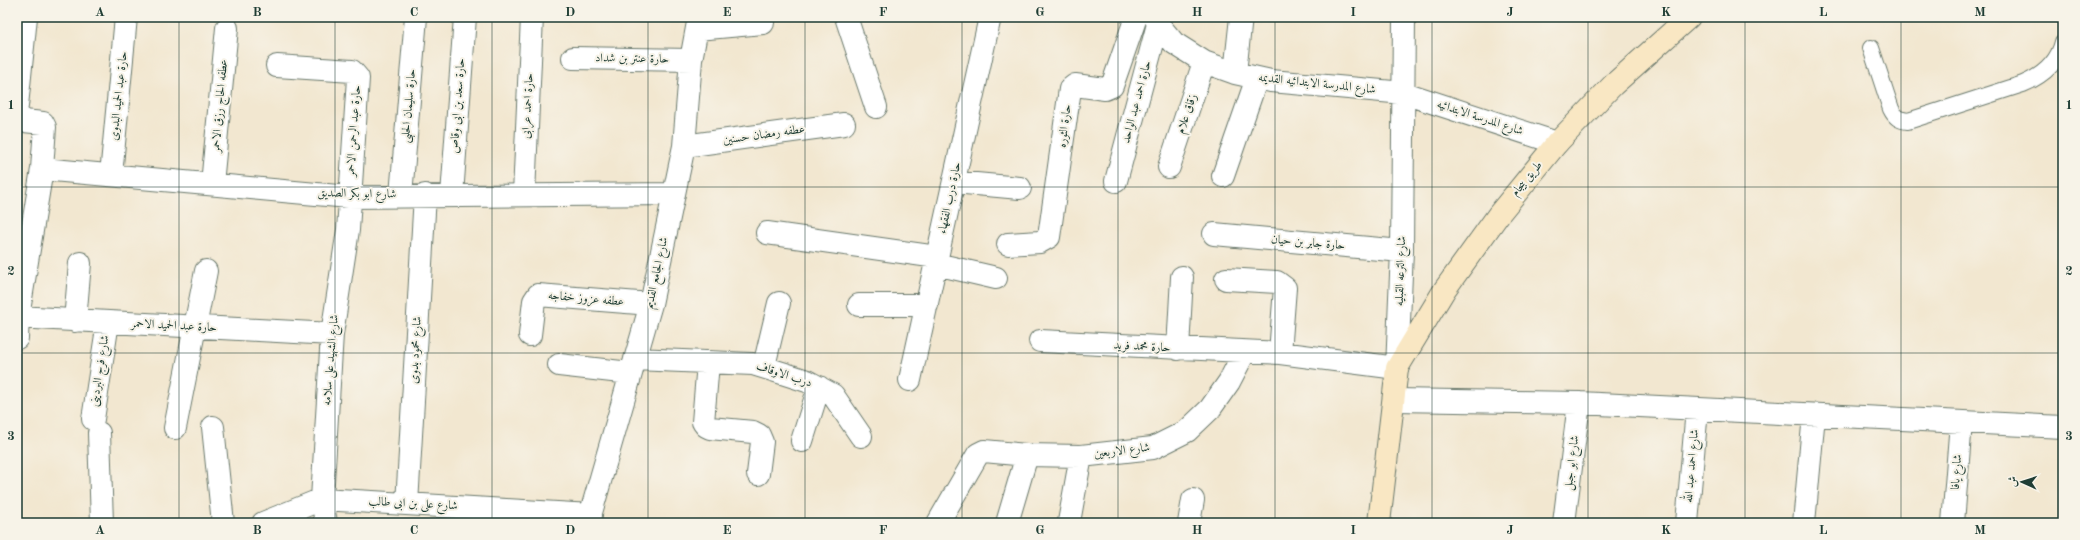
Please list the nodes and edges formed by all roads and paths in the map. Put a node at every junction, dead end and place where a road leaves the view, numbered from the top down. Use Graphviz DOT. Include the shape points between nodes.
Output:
graph roads {
  1 [pos="26,17"];
  2 [pos="126,17"];
  3 [pos="416,17"];
  4 [pos="465,17"];
  5 [pos="532,17"];
  6 [pos="846,17"];
  7 [pos="990,17"];
  8 [pos="1136,17"];
  9 [pos="1241,17"];
  10 [pos="1404,17"];
  11 [pos="1689,17"];
  12 [pos="1156,20"];
  13 [pos="698,23"];
  14 [pos="763,23"];
  15 [pos="227,28"];
  16 [pos="2063,42"];
  17 [pos="1871,48"];
  18 [pos="573,58"];
  19 [pos="691,60"];
  20 [pos="1204,62"];
  21 [pos="277,66"];
  22 [pos="1235,73"];
  23 [pos="1257,78"];
  24 [pos="1404,93"];
  25 [pos="17,106"];
  26 [pos="876,107"];
  27 [pos="17,114"];
  28 [pos="844,124"];
  29 [pos="1557,143"];
  30 [pos="684,146"];
  31 [pos="1169,167"];
  32 [pos="42,168"];
  33 [pos="111,175"];
  34 [pos="1223,176"];
  35 [pos="1116,181"];
  36 [pos="954,182"];
  37 [pos="212,184"];
  38 [pos="1020,188"];
  39 [pos="524,194"];
  40 [pos="674,194"];
  41 [pos="401,195"];
  42 [pos="425,195"];
  43 [pos="452,195"];
  44 [pos="349,197"];
  45 [pos="767,233"];
  46 [pos="1214,234"];
  47 [pos="1008,244"];
  48 [pos="1402,251"];
  49 [pos="936,260"];
  50 [pos="80,263"];
  51 [pos="206,271"];
  52 [pos="1182,276"];
  53 [pos="996,278"];
  54 [pos="1226,279"];
  55 [pos="779,303"];
  56 [pos="651,304"];
  57 [pos="859,305"];
  58 [pos="927,305"];
  59 [pos="75,321"];
  60 [pos="108,322"];
  61 [pos="18,324"];
  62 [pos="196,328"];
  63 [pos="332,334"];
  64 [pos="530,335"];
  65 [pos="1040,340"];
  66 [pos="1178,349"];
  67 [pos="1244,353"];
  68 [pos="1280,353"];
  69 [pos="708,363"];
  70 [pos="559,365"];
  71 [pos="633,366"];
  72 [pos="764,366"];
  73 [pos="1398,368"];
  74 [pos="910,380"];
  75 [pos="819,386"];
  76 [pos="1395,400"];
  77 [pos="1579,403"];
  78 [pos="1697,409"];
  79 [pos="1814,415"];
  80 [pos="1961,422"];
  81 [pos="213,427"];
  82 [pos="2063,427"];
  83 [pos="176,428"];
  84 [pos="861,436"];
  85 [pos="802,441"];
  86 [pos="1027,456"];
  87 [pos="1081,456"];
  88 [pos="758,474"];
  89 [pos="322,499"];
  90 [pos="1193,500"];
  91 [pos="407,504"];
  92 [pos="451,515"];
  93 [pos="589,519"];
  94 [pos="1069,522"];
  95 [pos="102,523"];
  96 [pos="222,523"];
  97 [pos="263,523"];
  98 [pos="326,523"];
  99 [pos="938,523"];
  100 [pos="1006,523"];
  101 [pos="1189,523"];
  102 [pos="1379,523"];
  103 [pos="1564,523"];
  104 [pos="1687,523"];
  105 [pos="1804,523"];
  106 [pos="1953,523"];
  1 -- 25 [label="street"];
  2 -- 33 [label="street, حارة عبد الحميد البدوى"];
  3 -- 41 [label="street, حارة سليمان الحلبى"];
  4 -- 43 [label="street, حارة سعد بن ابى وقاص"];
  5 -- 39 [label="street, حارة احمد عرابى"];
  6 -- 26 [label="street"];
  7 -- 36 [label="street, حارة درب الفقهاء"];
  8 -- 47 [label="street, حارة الثوره" via="1112,86 1105,89 1075,85 1070,89 1049,237 1040,242"];
  9 -- 22 [label="street"];
  10 -- 24 [label="street, شارع الترعه القبليه"];
  11 -- 29 [label="main road, طريق بيجام" via="1613,85"];
  12 -- 20 [label="street, شارع المدرسة الابتدائيه القديمه" via="1174,43"];
  12 -- 35 [label="street, حارة احمد عبد الواحد"];
  13 -- 14 [label="street"];
  13 -- 19 [label="street, شارع الجامع القديم"];
  15 -- 37 [label="street, عطفه الحاج رزق الاحمر"];
  16 -- 17 [label="lane" via="2057,58 2036,78 1908,121 1895,116 1891,109"];
  18 -- 19 [label="street, حارة عنتر بن شداد"];
  19 -- 30 [label="street, شارع الجامع القديم"];
  20 -- 22 [label="street, شارع المدرسة الابتدائيه القديمه"];
  20 -- 31 [label="street, زقاق علام"];
  21 -- 44 [label="street, حارة عبد الرحمن الاحمر" via="352,70 356,73 358,78"];
  22 -- 23 [label="street, شارع المدرسة الابتدائيه القديمه"];
  23 -- 24 [label="street, شارع المدرسة الابتدائيه القديمه"];
  23 -- 34 [label="street"];
  24 -- 29 [label="street, شارع المدرسة الابتدائيه"];
  24 -- 48 [label="street, شارع الترعه القبليه"];
  27 -- 32 [label="street" via="24,121 40,122 45,127"];
  28 -- 30 [label="street, عطفه رمضان حسنين"];
  29 -- 73 [label="main road, طريق بيجام" via="1498,214 1450,283"];
  30 -- 40 [label="street, شارع الجامع القديم"];
  32 -- 33 [label="street, شارع ابو بكر الصديق"];
  32 -- 61 [label="street"];
  33 -- 37 [label="street, شارع ابو بكر الصديق"];
  36 -- 38 [label="street"];
  36 -- 49 [label="street, حارة درب الفقهاء"];
  37 -- 44 [label="street, شارع ابو بكر الصديق"];
  39 -- 40 [label="street, شارع ابو بكر الصديق"];
  39 -- 43 [label="street, شارع ابو بكر الصديق"];
  40 -- 56 [label="street, شارع الجامع القديم"];
  41 -- 42 [label="street, شارع ابو بكر الصديق"];
  41 -- 44 [label="street, شارع ابو بكر الصديق"];
  42 -- 43 [label="street, شارع ابو بكر الصديق"];
  42 -- 91 [label="street, شارع محمود بدوى"];
  44 -- 63 [label="street, شارع الشهيد على سلامه" via="348,230"];
  45 -- 49 [label="street"];
  46 -- 48 [label="street, حارة جابر بن حيان"];
  48 -- 73 [label="street, شارع الترعه القبليه"];
  49 -- 53 [label="street"];
  49 -- 58 [label="street, حارة درب الفقهاء"];
  50 -- 59 [label="street"];
  51 -- 62 [label="street"];
  52 -- 66 [label="street"];
  54 -- 68 [label="street" via="1277,282 1285,288"];
  55 -- 72 [label="street"];
  56 -- 64 [label="street, عطفه عزوز خفاجه" via="538,295 534,301"];
  56 -- 71 [label="street, شارع الجامع القديم"];
  57 -- 58 [label="street"];
  58 -- 74 [label="street, حارة درب الفقهاء"];
  59 -- 60 [label="street, حارة عبد الحميد الاحمر"];
  59 -- 61 [label="street, حارة عبد الحميد الاحمر"];
  60 -- 62 [label="street, حارة عبد الحميد الاحمر"];
  60 -- 95 [label="street, شارع فرج البردينى" via="96,426"];
  62 -- 63 [label="street, حارة عبد الحميد الاحمر"];
  62 -- 83 [label="street"];
  63 -- 89 [label="street, شارع الشهيد على سلامه"];
  65 -- 66 [label="street, حارة محمد فريد"];
  66 -- 67 [label="street, حارة محمد فريد"];
  67 -- 68 [label="street"];
  67 -- 87 [label="street, شارع الاربعين" via="1229,382 1210,409 1187,431 1153,448"];
  68 -- 73 [label="street"];
  69 -- 71 [label="street, درب الاوقاف"];
  69 -- 72 [label="street, درب الاوقاف"];
  69 -- 88 [label="street" via="703,422 710,428 753,432 759,435 762,442"];
  70 -- 71 [label="street, درب الاوقاف"];
  71 -- 93 [label="street, شارع الجامع القديم"];
  72 -- 75 [label="street, درب الاوقاف"];
  73 -- 76 [label="main road, شارع الترعه القبليه"];
  75 -- 84 [label="street, درب الاوقاف" via="833,395"];
  75 -- 85 [label="street"];
  76 -- 77 [label="street"];
  76 -- 102 [label="main road, شارع الترعه القبليه"];
  77 -- 78 [label="street"];
  77 -- 103 [label="street, شارع ابو جبل"];
  78 -- 79 [label="street"];
  78 -- 104 [label="street, شارع احمد عبد الله"];
  79 -- 80 [label="street"];
  79 -- 105 [label="street"];
  80 -- 82 [label="street"];
  80 -- 106 [label="street, شارع يافا"];
  81 -- 96 [label="street"];
  86 -- 87 [label="street, شارع الاربعين"];
  86 -- 99 [label="street, شارع الاربعين" via="984,451 978,454"];
  86 -- 100 [label="street"];
  87 -- 94 [label="street"];
  89 -- 91 [label="street, شارع على بن ابى طالب"];
  89 -- 97 [label="street, شارع على بن ابى طالب"];
  89 -- 98 [label="street, شارع الشهيد على سلامه"];
  90 -- 101 [label="street"];
  91 -- 92 [label="street, شارع على بن ابى طالب"];
  92 -- 93 [label="street, شارع على بن ابى طالب"];
}
